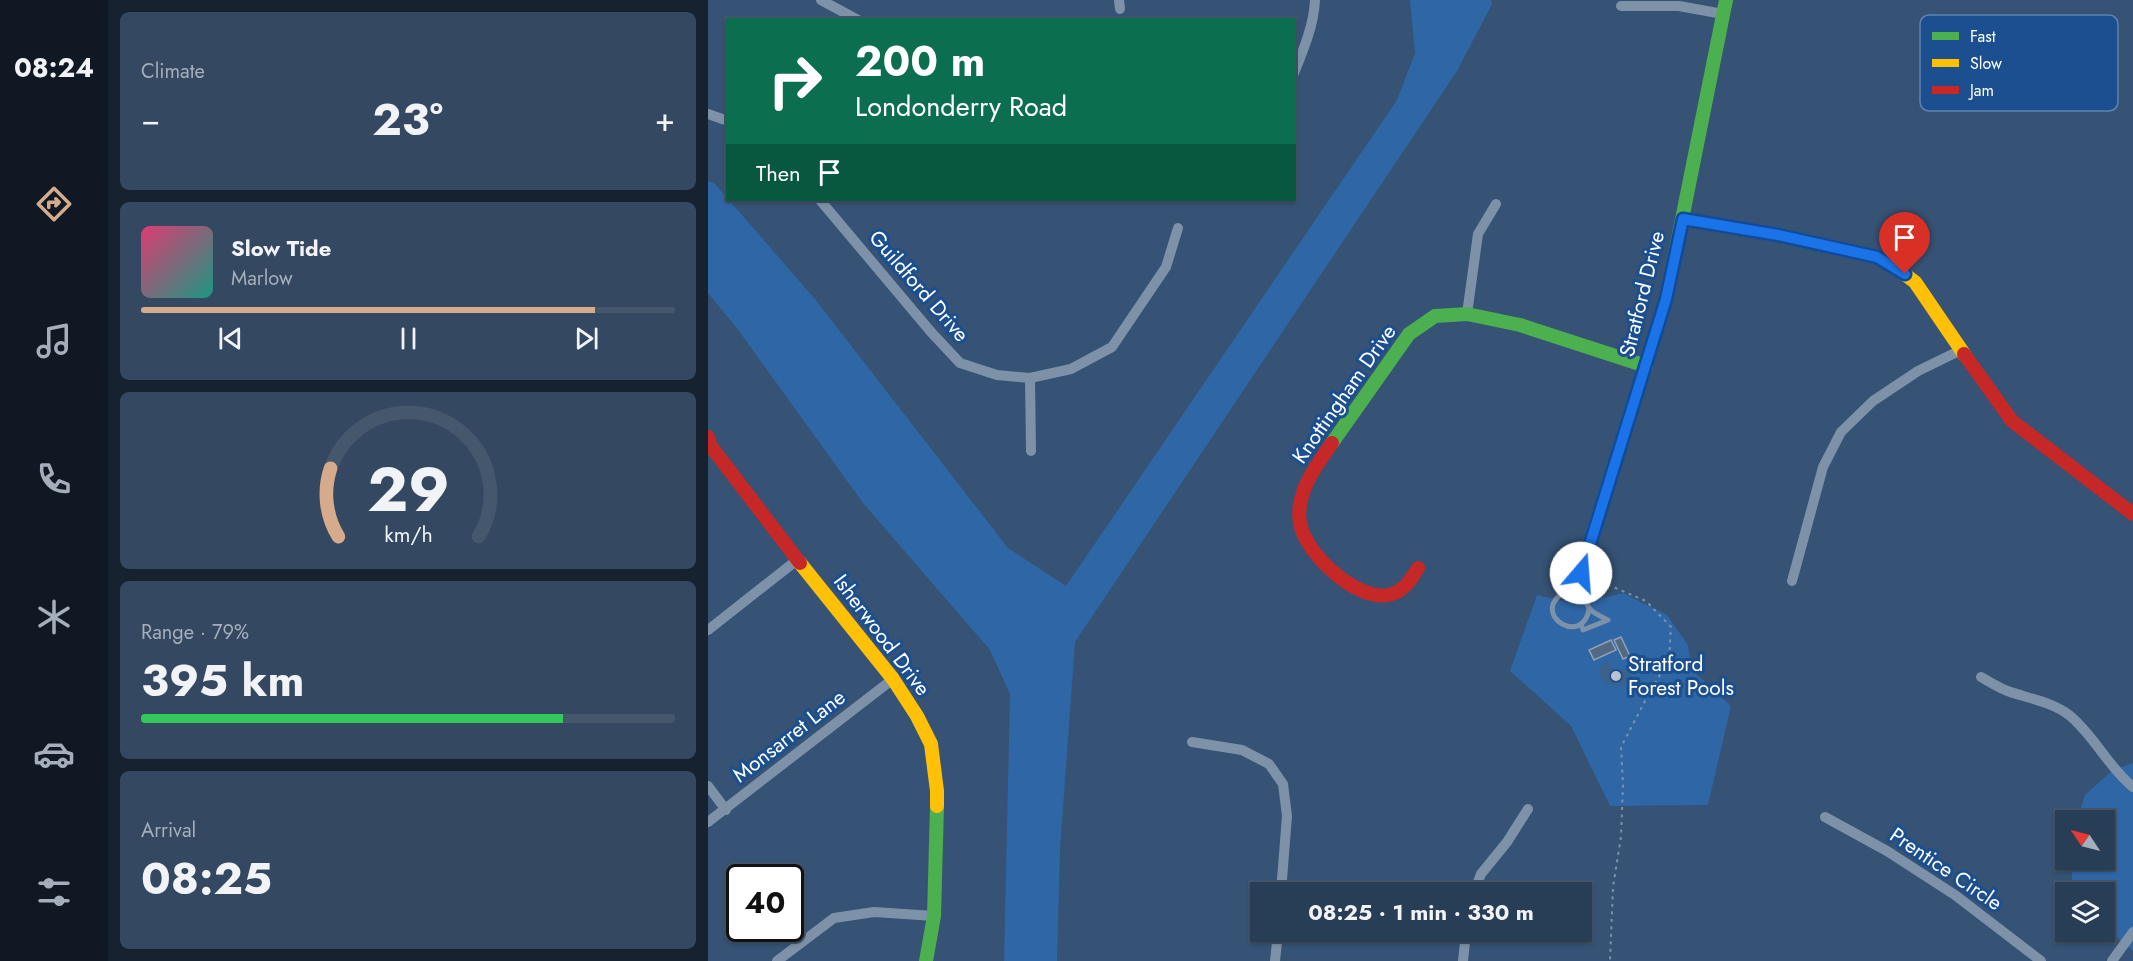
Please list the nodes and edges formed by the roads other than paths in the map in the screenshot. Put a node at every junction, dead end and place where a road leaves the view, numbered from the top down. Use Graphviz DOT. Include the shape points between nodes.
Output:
graph roads {
  1 [pos="821,0"];
  2 [pos="1315,0"];
  3 [pos="1726,0"];
  4 [pos="1621,6"];
  5 [pos="1724,14"];
  6 [pos="854,18"];
  7 [pos="1296,69"];
  8 [pos="708,114"];
  9 [pos="726,120"];
  10 [pos="821,201"];
  11 [pos="1496,204"];
  12 [pos="1683,219"];
  13 [pos="1178,228"];
  14 [pos="1467,314"];
  15 [pos="1961,350"];
  16 [pos="1646,366"];
  17 [pos="1030,378"];
  18 [pos="709,443"];
  19 [pos="1031,451"];
  20 [pos="2133,514"];
  21 [pos="797,560"];
  22 [pos="1418,568"];
  23 [pos="1792,581"];
  24 [pos="1575,591"];
  25 [pos="1589,609"];
  26 [pos="1581,624"];
  27 [pos="708,630"];
  28 [pos="1981,676"];
  29 [pos="893,679"];
  30 [pos="1192,742"];
  31 [pos="708,786"];
  32 [pos="2133,788"];
  33 [pos="1528,809"];
  34 [pos="726,810"];
  35 [pos="1825,817"];
  36 [pos="708,822"];
  37 [pos="1282,882"];
  38 [pos="1478,882"];
  39 [pos="934,916"];
  40 [pos="2133,932"];
  41 [pos="1277,942"];
  42 [pos="1465,942"];
  43 [pos="777,961"];
  44 [pos="926,961"];
  45 [pos="1275,961"];
  46 [pos="1464,961"];
  47 [pos="2040,961"];
  48 [pos="2112,961"];
  1 -- 6 [label="street"];
  2 -- 7 [label="street"];
  3 -- 5 [label="street, Stratford Drive"];
  4 -- 5 [label="street" via="1678,6"];
  5 -- 12 [label="street, Stratford Drive"];
  8 -- 9 [label="street"];
  10 -- 17 [label="street, Guildford Drive" via="960,363 997,375"];
  11 -- 14 [label="street" via="1478,234"];
  12 -- 15 [label="street" via="1877,257 1915,282"];
  12 -- 16 [label="street, Stratford Drive" via="1666,299"];
  13 -- 17 [label="street, Guildford Drive" via="1166,267 1112,346 1071,369"];
  14 -- 16 [label="street, Knottingham Drive" via="1520,325"];
  14 -- 22 [label="street, Knottingham Drive" via="1435,316 1409,334 1310,474 1302,501 1299,525 1305,543 1317,559 1365,592 1386,596 1403,590"];
  15 -- 20 [label="street" via="2012,421"];
  15 -- 23 [label="street" via="1918,371 1873,401 1841,432 1823,467"];
  16 -- 24 [label="street, Stratford Drive"];
  17 -- 19 [label="street"];
  18 -- 21 [label="street, Isherwood Drive"];
  21 -- 27 [label="street"];
  21 -- 29 [label="street, Isherwood Drive"];
  24 -- 25 [label="lane" via="1585,598"];
  24 -- 26 [label="lane" via="1559,596 1553,612 1563,625"];
  25 -- 26 [label="lane"];
  25 -- 26 [label="lane" via="1608,620 1583,630"];
  28 -- 32 [label="street" via="2068,714"];
  29 -- 34 [label="street, Monsarret Lane"];
  29 -- 39 [label="street, Isherwood Drive" via="931,744 937,791"];
  30 -- 37 [label="street" via="1242,750 1269,764 1283,784 1287,816"];
  31 -- 34 [label="street"];
  33 -- 38 [label="street"];
  34 -- 36 [label="street, Monsarret Lane"];
  35 -- 47 [label="street, Prentice Circle" via="1955,895"];
  39 -- 43 [label="street" via="874,912 834,918"];
  39 -- 44 [label="street, Isherwood Drive"];
  40 -- 48 [label="street"];
  41 -- 45 [label="street"];
  42 -- 46 [label="street"];
}
